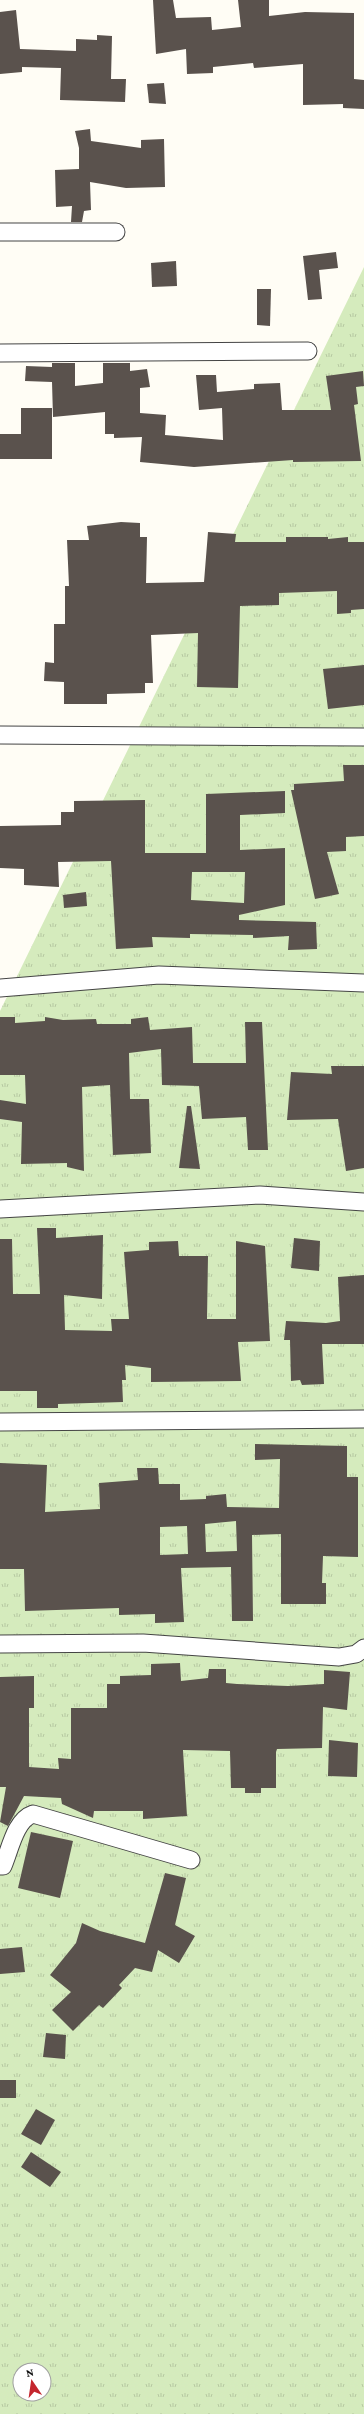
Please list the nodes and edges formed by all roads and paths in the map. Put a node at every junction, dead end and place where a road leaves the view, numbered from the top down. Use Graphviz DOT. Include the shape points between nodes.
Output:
graph roads {
  1 [pos="0,232"];
  2 [pos="116,232"];
  3 [pos="308,351"];
  4 [pos="0,353"];
  5 [pos="0,735"];
  6 [pos="364,737"];
  7 [pos="364,983"];
  8 [pos="0,988"];
  9 [pos="364,1202"];
  10 [pos="0,1209"];
  11 [pos="364,1419"];
  12 [pos="0,1422"];
  13 [pos="0,1644"];
  14 [pos="364,1648"];
  15 [pos="191,1860"];
  16 [pos="0,1866"];
  1 -- 2 [label="street"];
  3 -- 4 [label="street"];
  5 -- 6 [label="street"];
  7 -- 8 [label="street" via="159,975"];
  9 -- 10 [label="street" via="260,1195"];
  11 -- 12 [label="street"];
  13 -- 14 [label="street" via="143,1643 339,1657 356,1654"];
  15 -- 16 [label="street" via="33,1814 26,1816 21,1823 3,1866"];
}
